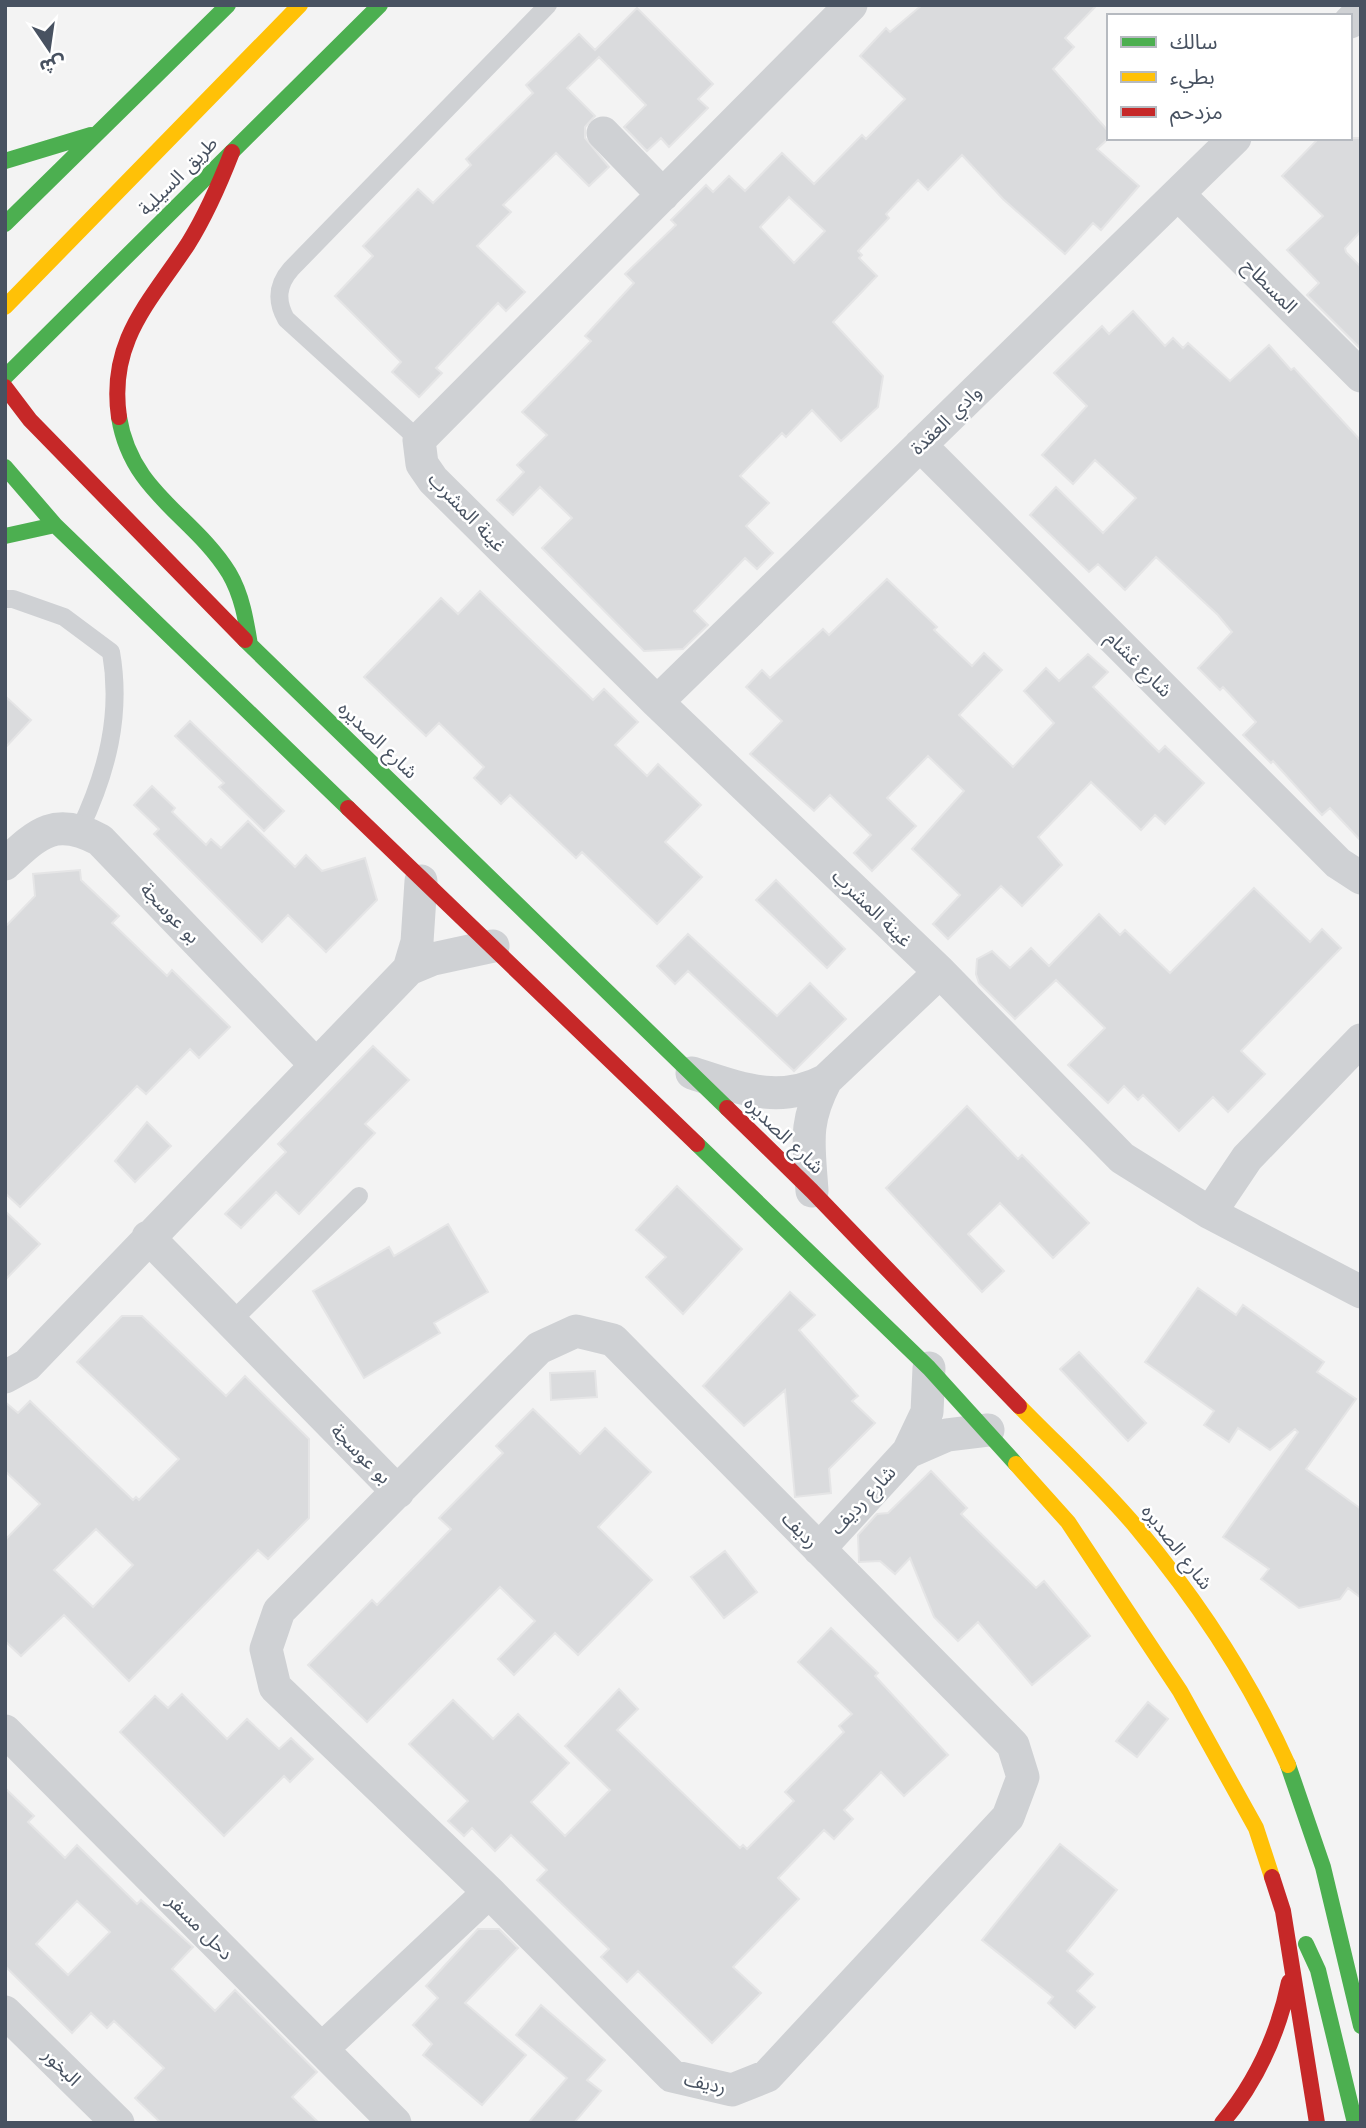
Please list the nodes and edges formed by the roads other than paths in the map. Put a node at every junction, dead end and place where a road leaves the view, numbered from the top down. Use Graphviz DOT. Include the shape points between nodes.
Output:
graph roads {
  1 [pos="228,5"];
  2 [pos="300,5"];
  3 [pos="380,5"];
  4 [pos="548,5"];
  5 [pos="851,5"];
  6 [pos="100,132"];
  7 [pos="603,133"];
  8 [pos="1233,140"];
  9 [pos="232,152"];
  10 [pos="5,161"];
  11 [pos="663,195"];
  12 [pos="1179,195"];
  13 [pos="5,224"];
  14 [pos="5,307"];
  15 [pos="1361,376"];
  16 [pos="5,377"];
  17 [pos="5,387"];
  18 [pos="419,440"];
  19 [pos="920,445"];
  20 [pos="5,467"];
  21 [pos="55,525"];
  22 [pos="5,536"];
  23 [pos="5,599"];
  24 [pos="250,645"];
  25 [pos="657,702"];
  26 [pos="80,829"];
  27 [pos="5,864"];
  28 [pos="1361,877"];
  29 [pos="421,881"];
  30 [pos="493,946"];
  31 [pos="409,969"];
  32 [pos="940,972"];
  33 [pos="1361,1040"];
  34 [pos="316,1065"];
  35 [pos="692,1073"];
  36 [pos="826,1080"];
  37 [pos="812,1191"];
  38 [pos="359,1196"];
  39 [pos="1210,1213"];
  40 [pos="148,1237"];
  41 [pos="1361,1292"];
  42 [pos="231,1322"];
  43 [pos="929,1368"];
  44 [pos="5,1377"];
  45 [pos="988,1430"];
  46 [pos="908,1452"];
  47 [pos="398,1492"];
  48 [pos="819,1549"];
  49 [pos="5,1731"];
  50 [pos="489,1892"];
  51 [pos="1283,1911"];
  52 [pos="1293,1962"];
  53 [pos="1347,1968"];
  54 [pos="1361,1991"];
  55 [pos="5,2011"];
  56 [pos="1361,2026"];
  57 [pos="322,2049"];
  58 [pos="1356,2121"];
  59 [pos="118,2123"];
  60 [pos="395,2123"];
  61 [pos="1222,2123"];
  62 [pos="1317,2123"];
  63 [pos="1335,2123"];
  1 -- 6 [label="main road"];
  2 -- 14 [label="main road"];
  3 -- 9 [label="main road, طريق السيلية"];
  4 -- 18 [label="lane" via="291,270 280,288 286,319"];
  5 -- 11 [label="street"];
  6 -- 10 [label="main road"];
  6 -- 13 [label="main road"];
  7 -- 11 [label="street"];
  8 -- 12 [label="street, وادي العقدة"];
  9 -- 16 [label="main road, طريق السيلية"];
  9 -- 24 [label="main road" via="205,214 132,327 122,353 118,410 134,464 150,488 227,570 245,610"];
  11 -- 18 [label="street"];
  12 -- 15 [label="street, المسطاح"];
  12 -- 19 [label="street, وادي العقدة"];
  17 -- 24 [label="main road, شارع الصديره" via="30,420"];
  18 -- 25 [label="street, غينة المشرب" via="422,464 433,480"];
  19 -- 25 [label="street, وادي العقدة"];
  19 -- 28 [label="street, شارع غشام" via="1338,863"];
  20 -- 21 [label="main road"];
  21 -- 22 [label="main road"];
  21 -- 29 [label="main road"];
  23 -- 26 [label="lane" via="64,618 111,652 117,687 110,740 101,785"];
  24 -- 35 [label="main road, شارع الصديره"];
  25 -- 32 [label="street, غينة المشرب"];
  26 -- 27 [label="street" via="57,827 38,835"];
  26 -- 34 [label="street, بو عوسجة" via="100,839"];
  29 -- 30 [label="main road"];
  29 -- 31 [label="street" via="417,942"];
  30 -- 31 [label="street"];
  30 -- 43 [label="main road"];
  31 -- 34 [label="street"];
  32 -- 36 [label="street"];
  32 -- 39 [label="street, غينة المشرب" via="1122,1158"];
  33 -- 39 [label="street" via="1247,1158"];
  34 -- 40 [label="street"];
  35 -- 36 [label="street" via="764,1094 796,1092"];
  35 -- 37 [label="main road, شارع الصديره"];
  36 -- 37 [label="street" via="807,1128"];
  37 -- 53 [label="main road, شارع الصديره" via="1086,1473 1182,1584 1236,1665 1292,1774 1326,1876"];
  38 -- 42 [label="lane"];
  39 -- 41 [label="street, غينة المشرب"];
  40 -- 42 [label="street, بو عوسجة"];
  40 -- 44 [label="street" via="27,1365"];
  42 -- 47 [label="street, بو عوسجة"];
  43 -- 45 [label="main road"];
  43 -- 46 [label="street, شارع رديف" via="927,1412"];
  45 -- 46 [label="street, شارع رديف" via="947,1435"];
  45 -- 51 [label="main road" via="1082,1541 1180,1691 1256,1828"];
  46 -- 48 [label="street, شارع رديف"];
  47 -- 48 [label="street, رديف" via="539,1348 576,1331 613,1340"];
  47 -- 50 [label="street, رديف" via="279,1611 266,1649 275,1687"];
  48 -- 50 [label="street, رديف" via="1013,1745 1023,1777 1008,1817 767,2076 732,2090 672,2076"];
  49 -- 57 [label="street, دحل مسفر"];
  50 -- 57 [label="street"];
  51 -- 52 [label="main road"];
  51 -- 58 [label="main road" via="1304,1939 1318,1969"];
  52 -- 61 [label="main road" via="1278,2029 1248,2089"];
  52 -- 62 [label="main road"];
  53 -- 54 [label="main road"];
  53 -- 56 [label="main road, شارع الصديره"];
  55 -- 59 [label="street, البخور"];
  57 -- 60 [label="street, دحل مسفر"];
  58 -- 63 [label="main road"];
}
